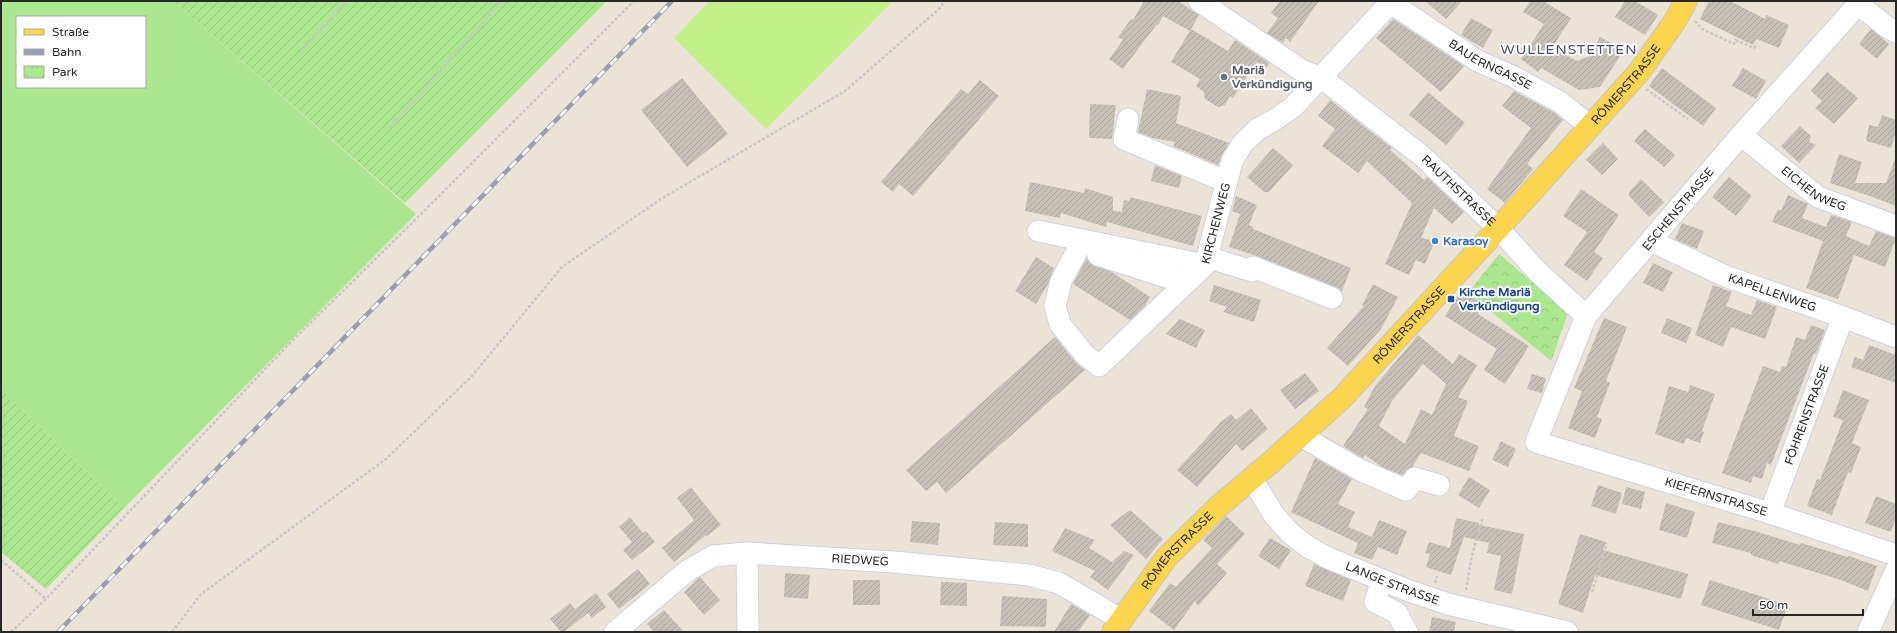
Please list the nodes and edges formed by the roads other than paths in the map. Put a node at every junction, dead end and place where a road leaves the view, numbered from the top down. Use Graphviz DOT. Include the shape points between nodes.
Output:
graph roads {
  1 [pos="1199,1"];
  2 [pos="1391,2"];
  3 [pos="1860,2"];
  4 [pos="1684,5"];
  5 [pos="1896,32"];
  6 [pos="1322,78"];
  7 [pos="1128,119"];
  8 [pos="1590,126"];
  9 [pos="1741,134"];
  10 [pos="1227,182"];
  11 [pos="1896,226"];
  12 [pos="1498,228"];
  13 [pos="1038,231"];
  14 [pos="1651,241"];
  15 [pos="1081,245"];
  16 [pos="1206,261"];
  17 [pos="1185,284"];
  18 [pos="1332,298"];
  19 [pos="1586,316"];
  20 [pos="1843,317"];
  21 [pos="1896,337"];
  22 [pos="1301,436"];
  23 [pos="1536,442"];
  24 [pos="1252,479"];
  25 [pos="1439,485"];
  26 [pos="1770,513"];
  27 [pos="747,553"];
  28 [pos="1896,555"];
  29 [pos="1896,570"];
  30 [pos="1382,580"];
  31 [pos="1118,626"];
  32 [pos="615,632"];
  33 [pos="748,632"];
  34 [pos="1407,632"];
  35 [pos="1566,632"];
  36 [pos="1868,632"];
  1 -- 6 [label="street, RAUTHSTRASSE" via="1301,70"];
  2 -- 6 [label="street, KIRCHENWEG"];
  2 -- 8 [label="street, BAUERNGASSE" via="1478,60 1560,102"];
  3 -- 5 [label="street"];
  3 -- 9 [label="street, ESCHENSTRASSE"];
  4 -- 8 [label="main road, RÖMERSTRASSE" via="1632,79"];
  6 -- 10 [label="street, KIRCHENWEG" via="1293,107 1258,129 1242,143 1232,161"];
  6 -- 12 [label="street, RAUTHSTRASSE" via="1422,156"];
  7 -- 10 [label="street" via="1124,139"];
  8 -- 12 [label="main road, RÖMERSTRASSE"];
  9 -- 11 [label="street, EICHENWEG" via="1818,197"];
  9 -- 14 [label="street, ESCHENSTRASSE"];
  10 -- 16 [label="street, KIRCHENWEG"];
  12 -- 19 [label="street, RAUTHSTRASSE" via="1538,272"];
  12 -- 22 [label="main road, RÖMERSTRASSE" via="1356,383"];
  13 -- 15 [label="street, KIRCHENWEG"];
  14 -- 19 [label="street, ESCHENSTRASSE"];
  14 -- 20 [label="street, KAPELLENWEG" via="1725,276"];
  15 -- 16 [label="street, KIRCHENWEG"];
  15 -- 17 [label="street"];
  15 -- 17 [label="street" via="1060,281 1054,306 1060,324 1085,355 1099,366"];
  16 -- 17 [label="street"];
  16 -- 18 [label="street" via="1252,271 1253,267"];
  19 -- 23 [label="street, ESCHENSTRASSE"];
  20 -- 21 [label="street, KAPELLENWEG"];
  20 -- 26 [label="street, FÖHRENSTRASSE"];
  22 -- 24 [label="main road, RÖMERSTRASSE"];
  22 -- 25 [label="street" via="1360,470 1406,490 1415,478"];
  23 -- 26 [label="street, KIEFERNSTRASSE"];
  24 -- 30 [label="street, LANGE STRASSE" via="1274,515 1298,540 1328,558"];
  24 -- 31 [label="main road, RÖMERSTRASSE" via="1218,506 1166,558"];
  26 -- 28 [label="street, KIEFERNSTRASSE"];
  27 -- 31 [label="street, RIEDWEG" via="894,562 1028,576 1059,583"];
  27 -- 32 [label="street, RIEDWEG" via="713,556 687,571"];
  27 -- 33 [label="street"];
  29 -- 36 [label="street"];
  30 -- 34 [label="street" via="1375,602 1398,613"];
  30 -- 35 [label="street, LANGE STRASSE" via="1431,599"];
}
